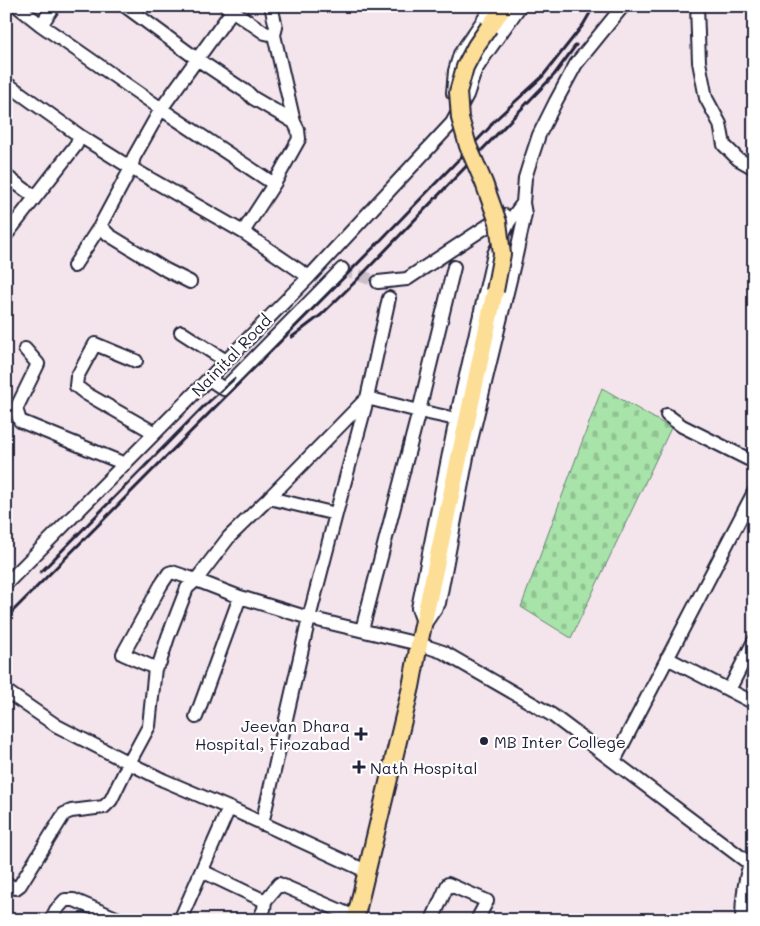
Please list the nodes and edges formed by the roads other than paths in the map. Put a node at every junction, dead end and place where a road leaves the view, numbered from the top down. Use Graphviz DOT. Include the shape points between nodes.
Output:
graph roads {
  1 [pos="17,6"];
  2 [pos="54,6"];
  3 [pos="126,6"];
  4 [pos="271,6"];
  5 [pos="493,6"];
  6 [pos="505,6"];
  7 [pos="520,6"];
  8 [pos="623,6"];
  9 [pos="698,6"];
  10 [pos="229,9"];
  11 [pos="41,26"];
  12 [pos="274,35"];
  13 [pos="197,59"];
  14 [pos="6,83"];
  15 [pos="453,90"];
  16 [pos="467,95"];
  17 [pos="161,109"];
  18 [pos="294,122"];
  19 [pos="452,123"];
  20 [pos="80,136"];
  21 [pos="131,168"];
  22 [pos="754,168"];
  23 [pos="6,176"];
  24 [pos="274,184"];
  25 [pos="35,197"];
  26 [pos="523,203"];
  27 [pos="100,226"];
  28 [pos="243,232"];
  29 [pos="6,235"];
  30 [pos="74,266"];
  31 [pos="454,267"];
  32 [pos="342,269"];
  33 [pos="308,277"];
  34 [pos="190,282"];
  35 [pos="378,282"];
  36 [pos="389,298"];
  37 [pos="181,332"];
  38 [pos="25,348"];
  39 [pos="136,360"];
  40 [pos="226,362"];
  41 [pos="209,379"];
  42 [pos="368,398"];
  43 [pos="419,411"];
  44 [pos="667,416"];
  45 [pos="456,419"];
  46 [pos="155,433"];
  47 [pos="754,459"];
  48 [pos="125,464"];
  49 [pos="754,492"];
  50 [pos="269,498"];
  51 [pos="336,514"];
  52 [pos="196,580"];
  53 [pos="6,584"];
  54 [pos="240,597"];
  55 [pos="309,618"];
  56 [pos="424,625"];
  57 [pos="362,630"];
  58 [pos="754,641"];
  59 [pos="419,644"];
  60 [pos="667,658"];
  61 [pos="155,668"];
  62 [pos="729,690"];
  63 [pos="6,691"];
  64 [pos="754,702"];
  65 [pos="196,717"];
  66 [pos="614,761"];
  67 [pos="129,763"];
  68 [pos="229,808"];
  69 [pos="262,824"];
  70 [pos="752,862"];
  71 [pos="202,871"];
  72 [pos="366,871"];
  73 [pos="6,883"];
  74 [pos="265,901"];
  75 [pos="355,918"];
  76 [pos="51,920"];
  77 [pos="122,920"];
  78 [pos="180,920"];
  79 [pos="259,920"];
  80 [pos="432,920"];
  81 [pos="477,920"];
  82 [pos="742,920"];
  1 -- 11 [label="street"];
  2 -- 11 [label="street"];
  3 -- 13 [label="street"];
  4 -- 12 [label="street" via="276,27"];
  5 -- 15 [label="street" via="460,54"];
  6 -- 56 [label="main road, bridge" via="476,46 458,92 460,118 498,222 502,254"];
  7 -- 16 [label="street, Nainital Road" via="475,71"];
  8 -- 26 [label="street" via="576,64 556,101 533,152 525,178"];
  9 -- 22 [label="street" via="700,62 706,98 720,124 724,144 738,159"];
  10 -- 12 [label="street" via="264,33"];
  10 -- 13 [label="street"];
  11 -- 17 [label="street"];
  12 -- 18 [label="street"];
  13 -- 17 [label="street"];
  13 -- 18 [label="street" via="252,98"];
  14 -- 20 [label="street"];
  15 -- 16 [label="street"];
  15 -- 19 [label="street"];
  16 -- 19 [label="street, Nainital Road"];
  17 -- 21 [label="street"];
  17 -- 24 [label="street"];
  18 -- 24 [label="street" via="299,138"];
  19 -- 33 [label="street, Nainital Road"];
  20 -- 21 [label="street"];
  20 -- 25 [label="street"];
  21 -- 27 [label="street"];
  21 -- 28 [label="street"];
  23 -- 25 [label="street"];
  24 -- 28 [label="street"];
  25 -- 29 [label="street"];
  26 -- 35 [label="street" via="407,279"];
  26 -- 45 [label="street" via="509,222 494,254"];
  26 -- 56 [label="street" via="525,214 467,458 438,602"];
  27 -- 30 [label="street"];
  27 -- 34 [label="street"];
  28 -- 33 [label="street"];
  31 -- 43 [label="street"];
  32 -- 41 [label="street" via="224,389"];
  33 -- 40 [label="street, Nainital Road"];
  36 -- 42 [label="street"];
  37 -- 40 [label="street"];
  38 -- 48 [label="street" via="38,364 16,409 20,421"];
  39 -- 46 [label="street" via="95,344 77,377 76,386"];
  40 -- 41 [label="street, Nainital Road"];
  41 -- 46 [label="street, Nainital Road"];
  42 -- 43 [label="street"];
  42 -- 50 [label="street"];
  42 -- 51 [label="street"];
  43 -- 45 [label="street"];
  43 -- 57 [label="street"];
  44 -- 47 [label="street" via="748,460"];
  45 -- 56 [label="street" via="418,608"];
  46 -- 48 [label="street, Nainital Road"];
  48 -- 53 [label="street, Nainital Road"];
  49 -- 60 [label="street"];
  50 -- 51 [label="street"];
  50 -- 52 [label="street" via="229,537"];
  51 -- 55 [label="street"];
  52 -- 54 [label="street"];
  52 -- 61 [label="street" via="187,588"];
  52 -- 61 [label="street" via="169,573 123,654"];
  54 -- 55 [label="street"];
  54 -- 65 [label="street"];
  55 -- 57 [label="street"];
  55 -- 69 [label="street"];
  56 -- 59 [label="main road"];
  57 -- 59 [label="street"];
  58 -- 62 [label="street"];
  59 -- 66 [label="street" via="443,652 552,715"];
  59 -- 72 [label="main road"];
  60 -- 62 [label="street"];
  60 -- 66 [label="street"];
  61 -- 67 [label="street" via="149,726"];
  62 -- 64 [label="street"];
  63 -- 67 [label="street" via="57,726"];
  66 -- 70 [label="street"];
  67 -- 68 [label="street"];
  67 -- 73 [label="street" via="112,800 104,807 64,814 20,885 16,888"];
  68 -- 69 [label="street"];
  68 -- 71 [label="street"];
  69 -- 72 [label="street"];
  70 -- 82 [label="street"];
  71 -- 74 [label="street"];
  71 -- 78 [label="street"];
  72 -- 75 [label="main road"];
  74 -- 75 [label="street" via="280,884"];
  74 -- 79 [label="street"];
  76 -- 77 [label="street" via="65,900 74,900"];
  80 -- 81 [label="street" via="448,884 487,901"];
}
